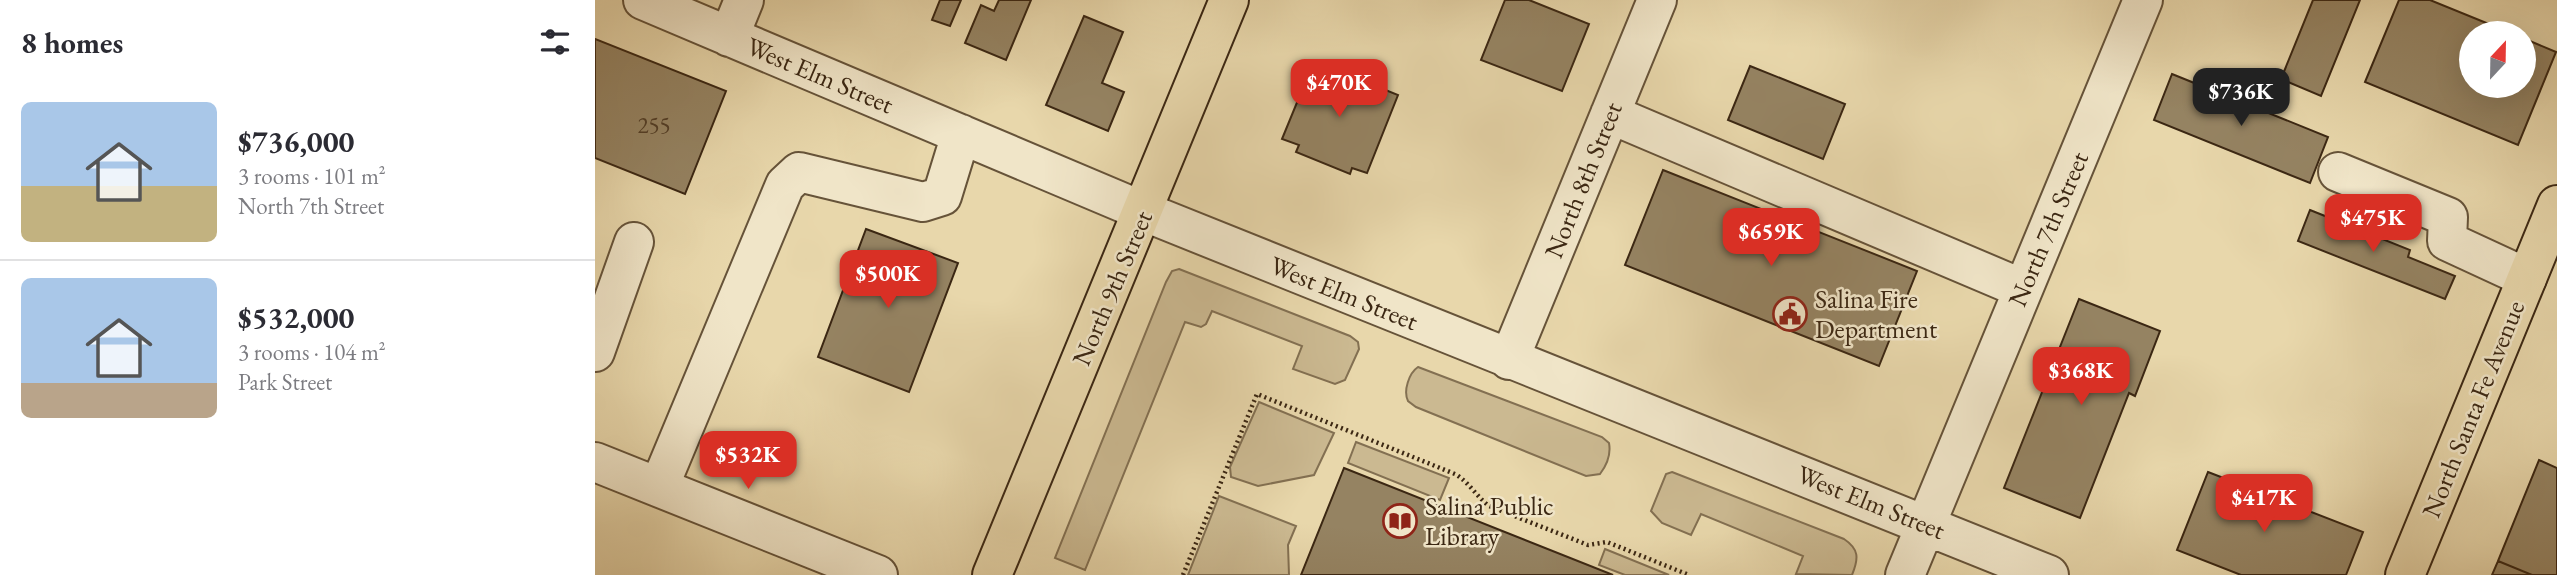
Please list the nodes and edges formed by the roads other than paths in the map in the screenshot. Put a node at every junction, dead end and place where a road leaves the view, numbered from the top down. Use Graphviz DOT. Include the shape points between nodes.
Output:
graph roads {
  1 [pos="643,0"];
  2 [pos="744,0"];
  3 [pos="1657,0"];
  4 [pos="2143,0"];
  5 [pos="1222,2"];
  6 [pos="729,37"];
  7 [pos="1610,114"];
  8 [pos="961,134"];
  9 [pos="2338,172"];
  10 [pos="2557,205"];
  11 [pos="1145,212"];
  12 [pos="633,242"];
  13 [pos="2527,278"];
  14 [pos="2023,289"];
  15 [pos="595,352"];
  16 [pos="1509,360"];
  17 [pos="595,461"];
  18 [pos="659,487"];
  19 [pos="1926,523"];
  20 [pos="878,575"];
  21 [pos="992,575"];
  22 [pos="1905,575"];
  23 [pos="2049,575"];
  24 [pos="2405,575"];
  1 -- 6 [label="street, West Elm Street"];
  2 -- 6 [label="street"];
  3 -- 7 [label="street, North 8th Street"];
  4 -- 14 [label="street, North 7th Street"];
  5 -- 11 [label="main road, North 9th Street"];
  6 -- 8 [label="street, West Elm Street"];
  7 -- 14 [label="street"];
  7 -- 16 [label="street, North 8th Street"];
  8 -- 11 [label="street, West Elm Street"];
  8 -- 18 [label="street" via="942,196 923,202 799,172 785,185"];
  9 -- 13 [label="street" via="2448,217 2447,242"];
  10 -- 13 [label="main road, North Santa Fe Avenue"];
  11 -- 16 [label="street, West Elm Street"];
  11 -- 21 [label="main road, North 9th Street"];
  12 -- 15 [label="street"];
  13 -- 24 [label="main road, North Santa Fe Avenue"];
  14 -- 19 [label="street, North 7th Street"];
  16 -- 19 [label="street, West Elm Street"];
  17 -- 18 [label="street"];
  18 -- 20 [label="street"];
  19 -- 22 [label="street, North 7th Street"];
  19 -- 23 [label="street, West Elm Street"];
}
